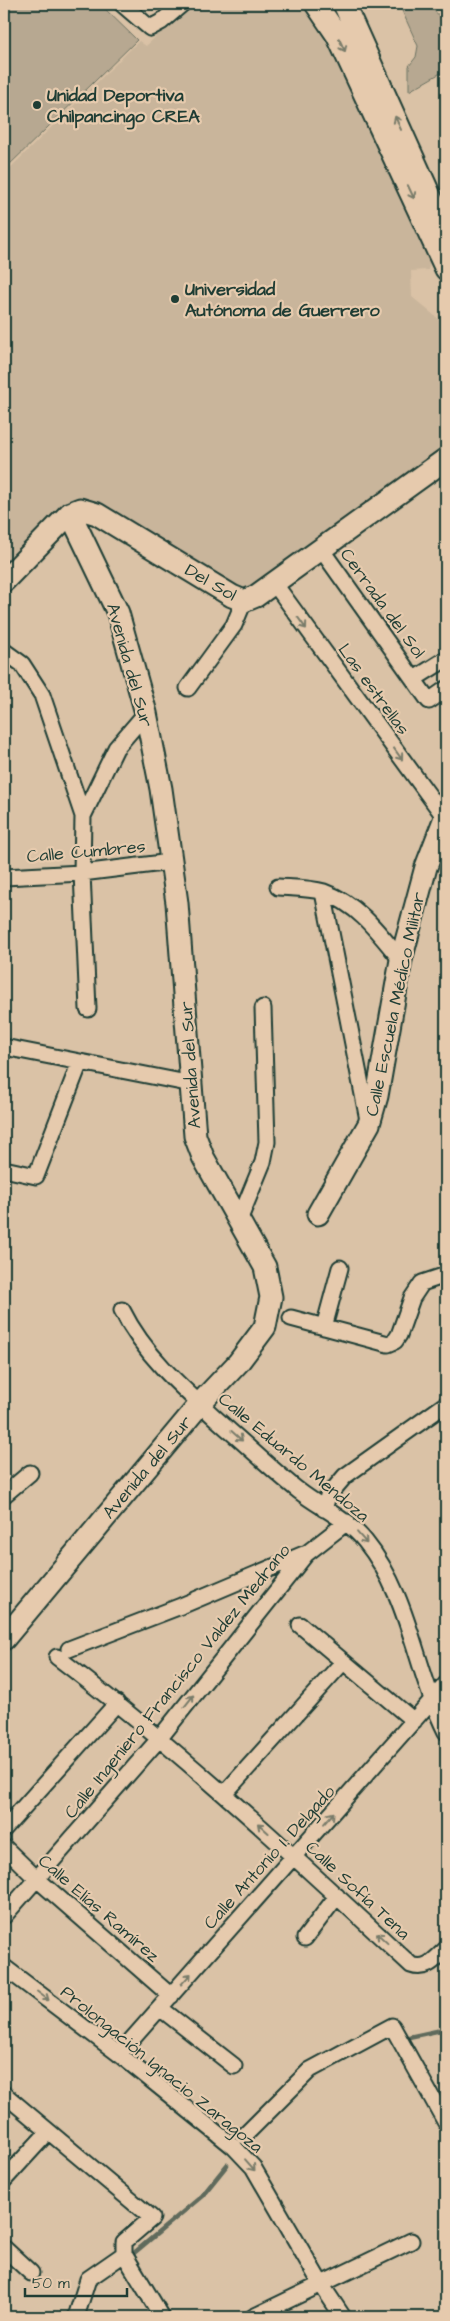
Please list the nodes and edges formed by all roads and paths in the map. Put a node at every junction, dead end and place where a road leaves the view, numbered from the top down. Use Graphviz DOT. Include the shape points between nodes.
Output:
graph roads {
  1 [pos="122,4"];
  2 [pos="182,4"];
  3 [pos="316,4"];
  4 [pos="344,4"];
  5 [pos="446,231"];
  6 [pos="446,269"];
  7 [pos="446,458"];
  8 [pos="70,514"];
  9 [pos="321,549"];
  10 [pos="4,582"];
  11 [pos="274,583"];
  12 [pos="244,601"];
  13 [pos="4,651"];
  14 [pos="446,659"];
  15 [pos="414,679"];
  16 [pos="188,688"];
  17 [pos="446,689"];
  18 [pos="146,713"];
  19 [pos="83,816"];
  20 [pos="446,817"];
  21 [pos="171,862"];
  22 [pos="82,873"];
  23 [pos="4,877"];
  24 [pos="278,887"];
  25 [pos="323,892"];
  26 [pos="401,960"];
  27 [pos="263,1008"];
  28 [pos="88,1009"];
  29 [pos="4,1047"];
  30 [pos="80,1062"];
  31 [pos="192,1084"];
  32 [pos="369,1124"];
  33 [pos="4,1169"];
  34 [pos="318,1214"];
  35 [pos="238,1223"];
  36 [pos="340,1268"];
  37 [pos="446,1275"];
  38 [pos="122,1310"];
  39 [pos="291,1318"];
  40 [pos="324,1327"];
  41 [pos="200,1404"];
  42 [pos="446,1404"];
  43 [pos="30,1473"];
  44 [pos="4,1494"];
  45 [pos="324,1509"];
  46 [pos="347,1522"];
  47 [pos="306,1554"];
  48 [pos="300,1625"];
  49 [pos="4,1639"];
  50 [pos="343,1662"];
  51 [pos="446,1684"];
  52 [pos="432,1700"];
  53 [pos="117,1703"];
  54 [pos="414,1721"];
  55 [pos="446,1732"];
  56 [pos="159,1739"];
  57 [pos="225,1794"];
  58 [pos="4,1829"];
  59 [pos="4,1847"];
  60 [pos="295,1857"];
  61 [pos="37,1879"];
  62 [pos="337,1896"];
  63 [pos="4,1916"];
  64 [pos="304,1938"];
  65 [pos="446,1949"];
  66 [pos="4,1967"];
  67 [pos="171,1996"];
  68 [pos="160,2008"];
  69 [pos="119,2054"];
  70 [pos="234,2066"];
  71 [pos="4,2094"];
  72 [pos="446,2123"];
  73 [pos="48,2132"];
  74 [pos="244,2136"];
  75 [pos="4,2180"];
  76 [pos="410,2241"];
  77 [pos="4,2248"];
  78 [pos="124,2254"];
  79 [pos="31,2273"];
  80 [pos="320,2284"];
  81 [pos="76,2317"];
  82 [pos="162,2317"];
  83 [pos="252,2317"];
  84 [pos="343,2317"];
  1 -- 2 [label="street" via="150,28"];
  3 -- 6 [label="street, one-way" via="337,35"];
  5 -- 4 [label="street, one-way"];
  7 -- 9 [label="street, Del Sol"];
  8 -- 10 [label="street"];
  8 -- 12 [label="street, Del Sol" via="80,510 97,514"];
  8 -- 18 [label="street, Avenida del Sur" via="118,613"];
  9 -- 11 [label="street, Del Sol"];
  9 -- 15 [label="street, Cerrada del Sol"];
  11 -- 12 [label="street, Del Sol"];
  11 -- 20 [label="street, Las estrellas, one-way"];
  12 -- 16 [label="street" via="234,625"];
  13 -- 19 [label="street" via="22,664 42,695"];
  14 -- 15 [label="street, Cerrada del Sol"];
  15 -- 17 [label="street, Cerrada del Sol" via="429,700"];
  18 -- 19 [label="street" via="116,748"];
  18 -- 21 [label="street, Avenida del Sur"];
  19 -- 22 [label="street"];
  20 -- 26 [label="street, Calle Escuela Médico Militar" via="426,867"];
  21 -- 22 [label="street, Calle Cumbres"];
  21 -- 31 [label="street, Avenida del Sur"];
  22 -- 23 [label="street, Calle Cumbres"];
  22 -- 28 [label="street"];
  24 -- 25 [label="street"];
  25 -- 26 [label="street" via="350,906 369,921"];
  25 -- 32 [label="street"];
  26 -- 32 [label="street, Calle Escuela Médico Militar"];
  27 -- 35 [label="street" via="267,1142 263,1162"];
  29 -- 30 [label="street"];
  30 -- 31 [label="street"];
  30 -- 33 [label="street" via="36,1176"];
  31 -- 35 [label="street, Avenida del Sur" via="195,1136 202,1157"];
  32 -- 34 [label="street, Calle Escuela Médico Militar"];
  35 -- 41 [label="street, Avenida del Sur" via="265,1267 271,1297 267,1320 238,1364"];
  36 -- 40 [label="street"];
  37 -- 40 [label="street" via="422,1283 412,1298 395,1341 388,1344"];
  38 -- 41 [label="street, Calle Eduardo Mendoza" via="142,1346"];
  39 -- 40 [label="street"];
  41 -- 45 [label="street, Calle Eduardo Mendoza, one-way"];
  41 -- 49 [label="street, Avenida del Sur"];
  42 -- 45 [label="street" via="345,1476 328,1496"];
  43 -- 44 [label="street"];
  45 -- 46 [label="street, Calle Eduardo Mendoza"];
  46 -- 47 [label="street, Calle Ingeniero Francisco Valdez Medrano"];
  46 -- 52 [label="street, Calle Eduardo Mendoza, one-way" via="366,1541 401,1602"];
  47 -- 53 [label="street, Calle Sofía Tena" via="63,1653"];
  56 -- 47 [label="street, Calle Ingeniero Francisco Valdez Medrano, one-way"];
  48 -- 50 [label="street"];
  50 -- 54 [label="street"];
  50 -- 57 [label="street"];
  51 -- 52 [label="street, Calle Antonio I. Delgado"];
  52 -- 54 [label="street, Calle Antonio I. Delgado"];
  52 -- 55 [label="street, Calle Eduardo Mendoza"];
  53 -- 56 [label="street, Calle Sofía Tena"];
  53 -- 58 [label="street"];
  60 -- 54 [label="street, Calle Antonio I. Delgado, one-way"];
  56 -- 57 [label="street, Calle Sofía Tena"];
  56 -- 61 [label="street, Calle Ingeniero Francisco Valdez Medrano"];
  60 -- 57 [label="street, Calle Sofía Tena, one-way"];
  59 -- 61 [label="street, Calle Elías Ramírez"];
  60 -- 62 [label="street, Calle Sofía Tena"];
  67 -- 60 [label="street, Calle Antonio I. Delgado, one-way"];
  61 -- 63 [label="street, Calle Ingeniero Francisco Valdez Medrano"];
  61 -- 67 [label="street, Calle Elías Ramírez"];
  62 -- 64 [label="street"];
  65 -- 62 [label="street, Calle Sofía Tena, one-way" via="426,1966 411,1965"];
  66 -- 69 [label="street, Prolongación Ignacio Zaragoza, one-way"];
  67 -- 68 [label="street, Calle Antonio I. Delgado"];
  68 -- 69 [label="street, Calle Antonio I. Delgado"];
  68 -- 70 [label="street"];
  69 -- 80 [label="street, Prolongación Ignacio Zaragoza, one-way" via="234,2147 253,2167"];
  71 -- 73 [label="street"];
  72 -- 74 [label="street" via="392,2026 310,2070"];
  73 -- 75 [label="street"];
  73 -- 78 [label="street" via="152,2218 124,2242"];
  76 -- 80 [label="street"];
  77 -- 79 [label="street"];
  78 -- 81 [label="street" via="88,2279"];
  78 -- 82 [label="street"];
  80 -- 83 [label="street"];
  80 -- 84 [label="street, Prolongación Ignacio Zaragoza"];
}
